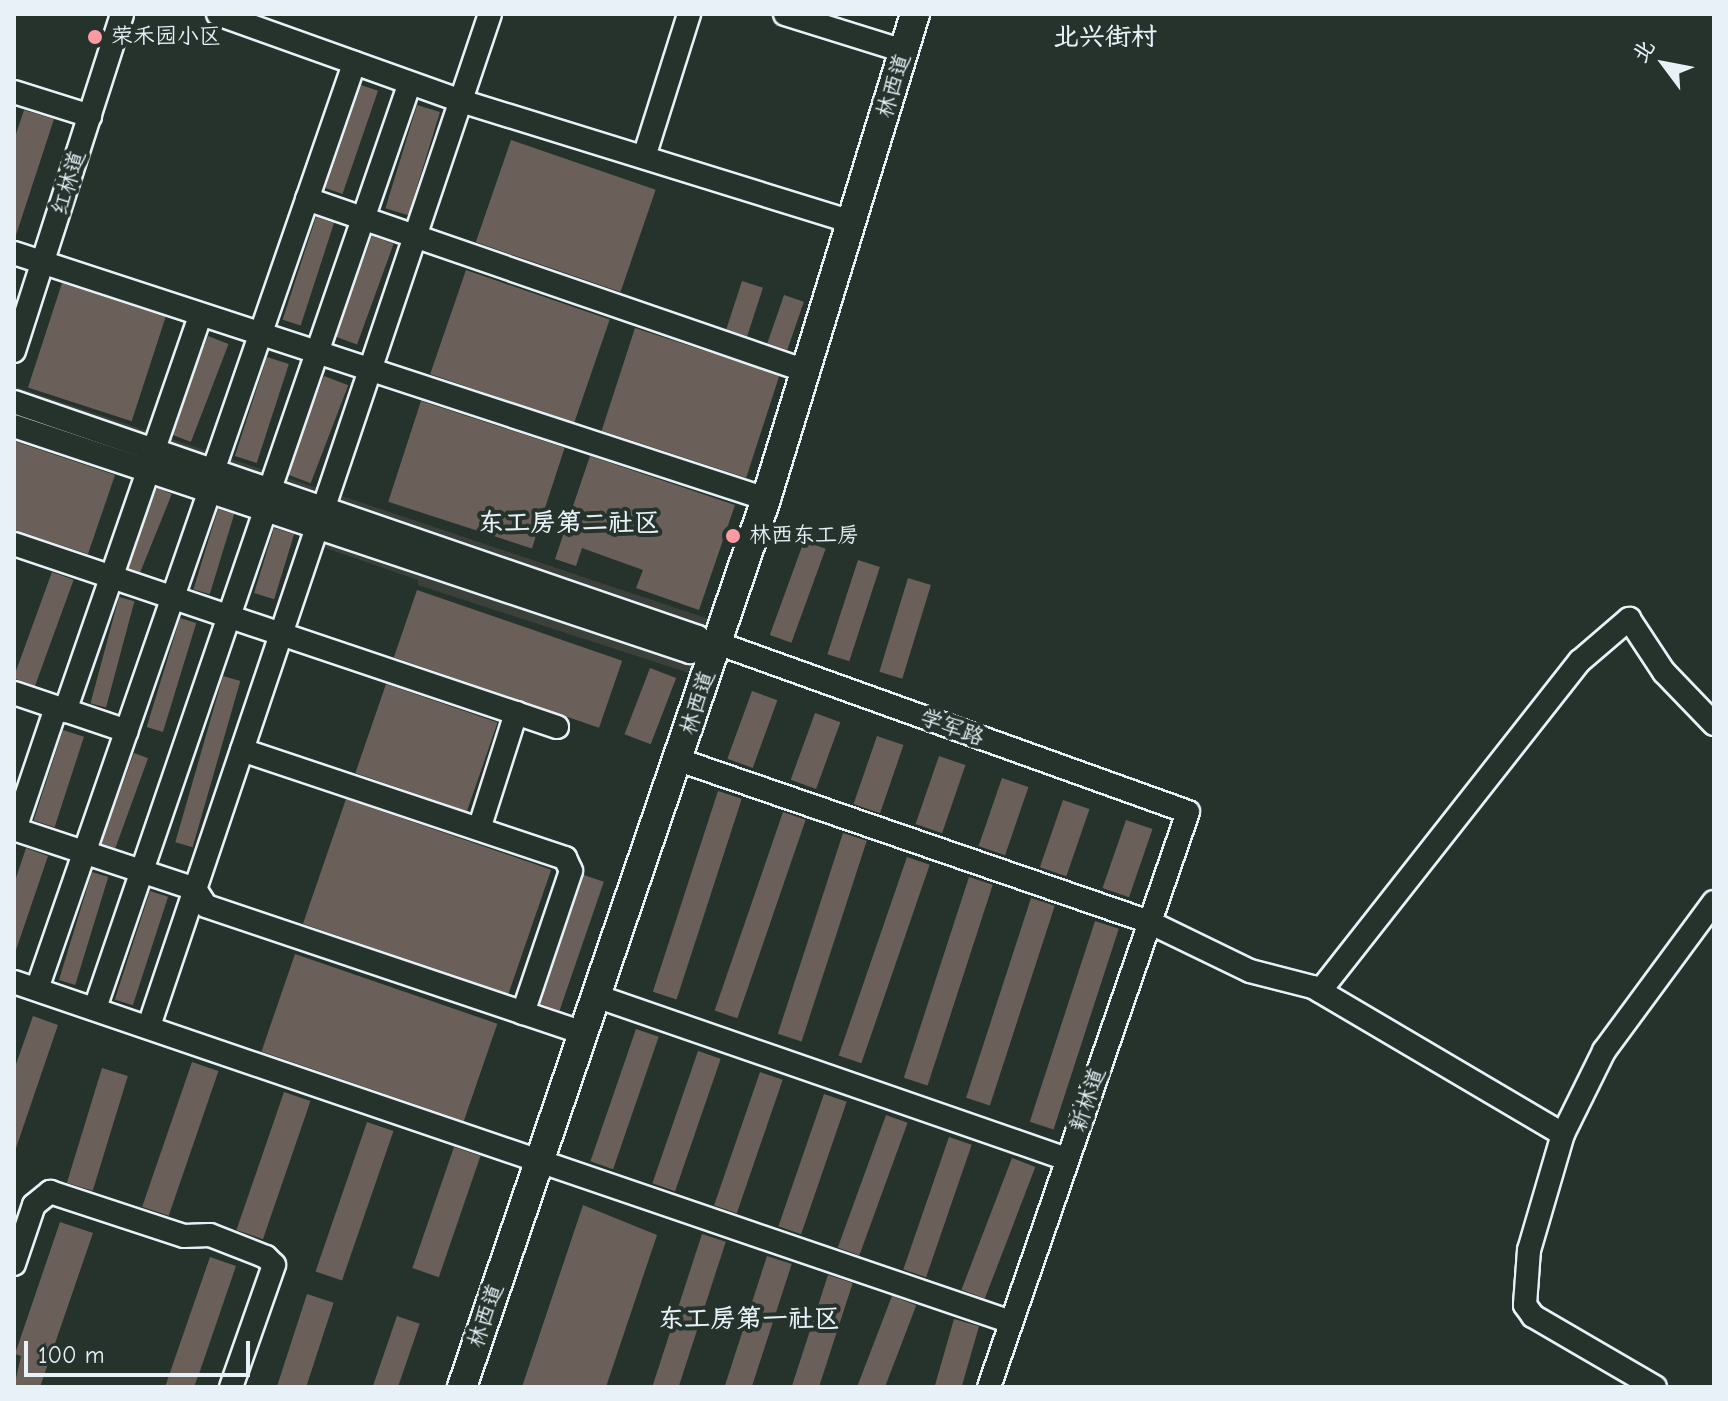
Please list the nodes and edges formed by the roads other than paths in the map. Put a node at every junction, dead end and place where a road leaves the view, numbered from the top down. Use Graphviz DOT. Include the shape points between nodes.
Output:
graph roads {
  1 [pos="218,14"];
  2 [pos="490,14"];
  3 [pos="689,14"];
  4 [pos="785,14"];
  5 [pos="915,14"];
  6 [pos="119,15"];
  7 [pos="904,51"];
  8 [pos="354,63"];
  9 [pos="410,83"];
  10 [pos="14,92"];
  11 [pos="461,101"];
  12 [pos="90,116"];
  13 [pos="644,157"];
  14 [pos="307,199"];
  15 [pos="364,218"];
  16 [pos="853,222"];
  17 [pos="415,236"];
  18 [pos="14,253"];
  19 [pos="44,264"];
  20 [pos="200,316"];
  21 [pos="260,335"];
  22 [pos="14,351"];
  23 [pos="317,353"];
  24 [pos="370,371"];
  25 [pos="806,371"];
  26 [pos="14,402"];
  27 [pos="14,426"];
  28 [pos="151,460"];
  29 [pos="212,480"];
  30 [pos="268,499"];
  31 [pos="766,499"];
  32 [pos="321,516"];
  33 [pos="14,544"];
  34 [pos="111,577"];
  35 [pos="173,598"];
  36 [pos="229,618"];
  37 [pos="280,636"];
  38 [pos="709,644"];
  39 [pos="14,693"];
  40 [pos="60,709"];
  41 [pos="516,713"];
  42 [pos="1714,724"];
  43 [pos="557,727"];
  44 [pos="127,731"];
  45 [pos="242,750"];
  46 [pos="679,760"];
  47 [pos="1188,812"];
  48 [pos="14,829"];
  49 [pos="479,829"];
  50 [pos="85,852"];
  51 [pos="143,872"];
  52 [pos="195,889"];
  53 [pos="1714,902"];
  54 [pos="1149,922"];
  55 [pos="14,982"];
  56 [pos="37,989"];
  57 [pos="1320,991"];
  58 [pos="596,996"];
  59 [pos="95,1008"];
  60 [pos="523,1013"];
  61 [pos="149,1026"];
  62 [pos="583,1033"];
  63 [pos="1563,1134"];
  64 [pos="540,1158"];
  65 [pos="1068,1159"];
  66 [pos="14,1264"];
  67 [pos="1011,1322"];
  68 [pos="231,1387"];
  69 [pos="462,1387"];
  70 [pos="989,1387"];
  71 [pos="1655,1387"];
  1 -- 8 [label="street"];
  2 -- 11 [label="street"];
  3 -- 13 [label="street"];
  4 -- 7 [label="street"];
  5 -- 7 [label="main road, 林西道"];
  6 -- 12 [label="street, 红林道"];
  7 -- 16 [label="main road, 林西道"];
  8 -- 9 [label="street"];
  8 -- 14 [label="street"];
  9 -- 11 [label="street"];
  9 -- 15 [label="street"];
  10 -- 12 [label="street"];
  11 -- 13 [label="street"];
  11 -- 17 [label="street"];
  12 -- 19 [label="street, 红林道"];
  13 -- 16 [label="street"];
  14 -- 15 [label="street"];
  14 -- 21 [label="street"];
  15 -- 17 [label="street"];
  15 -- 23 [label="street"];
  16 -- 25 [label="main road, 林西道"];
  17 -- 24 [label="street"];
  17 -- 25 [label="street"];
  18 -- 19 [label="street"];
  19 -- 20 [label="street"];
  19 -- 22 [label="street, 红林道"];
  20 -- 21 [label="street"];
  20 -- 28 [label="street"];
  21 -- 23 [label="street"];
  21 -- 29 [label="street"];
  23 -- 24 [label="street"];
  23 -- 30 [label="street"];
  24 -- 31 [label="street"];
  24 -- 32 [label="street"];
  25 -- 31 [label="main road, 林西道"];
  26 -- 28 [label="street"];
  27 -- 28 [label="street"];
  28 -- 29 [label="street"];
  28 -- 34 [label="street"];
  29 -- 30 [label="street"];
  29 -- 35 [label="street"];
  30 -- 32 [label="street"];
  30 -- 36 [label="street"];
  31 -- 38 [label="main road, 林西道"];
  32 -- 37 [label="street"];
  32 -- 38 [label="street, 学军路"];
  33 -- 34 [label="street"];
  34 -- 35 [label="street"];
  34 -- 40 [label="street"];
  35 -- 36 [label="street"];
  35 -- 44 [label="street"];
  36 -- 37 [label="street"];
  36 -- 51 [label="street"];
  37 -- 41 [label="street"];
  37 -- 45 [label="street"];
  38 -- 46 [label="main road, 林西道"];
  38 -- 47 [label="street, 学军路"];
  39 -- 40 [label="street"];
  40 -- 44 [label="street"];
  40 -- 48 [label="street"];
  41 -- 43 [label="street"];
  41 -- 49 [label="street"];
  42 -- 57 [label="street" via="1664,672 1629,619 1580,661"];
  44 -- 50 [label="street"];
  45 -- 49 [label="street"];
  45 -- 52 [label="street"];
  46 -- 54 [label="street"];
  46 -- 58 [label="main road, 林西道"];
  47 -- 54 [label="street, 新林道"];
  48 -- 50 [label="street"];
  49 -- 60 [label="street" via="565,858 571,871"];
  50 -- 51 [label="street"];
  50 -- 56 [label="street"];
  51 -- 52 [label="street"];
  51 -- 59 [label="street"];
  52 -- 60 [label="street" via="206,906"];
  52 -- 61 [label="street"];
  53 -- 63 [label="street" via="1604,1051"];
  54 -- 57 [label="street" via="1250,971"];
  54 -- 65 [label="street, 新林道"];
  55 -- 56 [label="street"];
  56 -- 59 [label="street"];
  57 -- 63 [label="street"];
  58 -- 62 [label="main road, 林西道"];
  58 -- 65 [label="street"];
  59 -- 61 [label="street"];
  60 -- 62 [label="street"];
  61 -- 64 [label="street"];
  62 -- 64 [label="main road, 林西道"];
  63 -- 71 [label="street" via="1529,1250 1525,1305 1533,1316"];
  64 -- 67 [label="street"];
  64 -- 69 [label="main road, 林西道"];
  65 -- 67 [label="street, 新林道"];
  66 -- 68 [label="street" via="34,1205 50,1192 184,1236 210,1235 266,1257 274,1265"];
  67 -- 70 [label="street, 新林道"];
}
